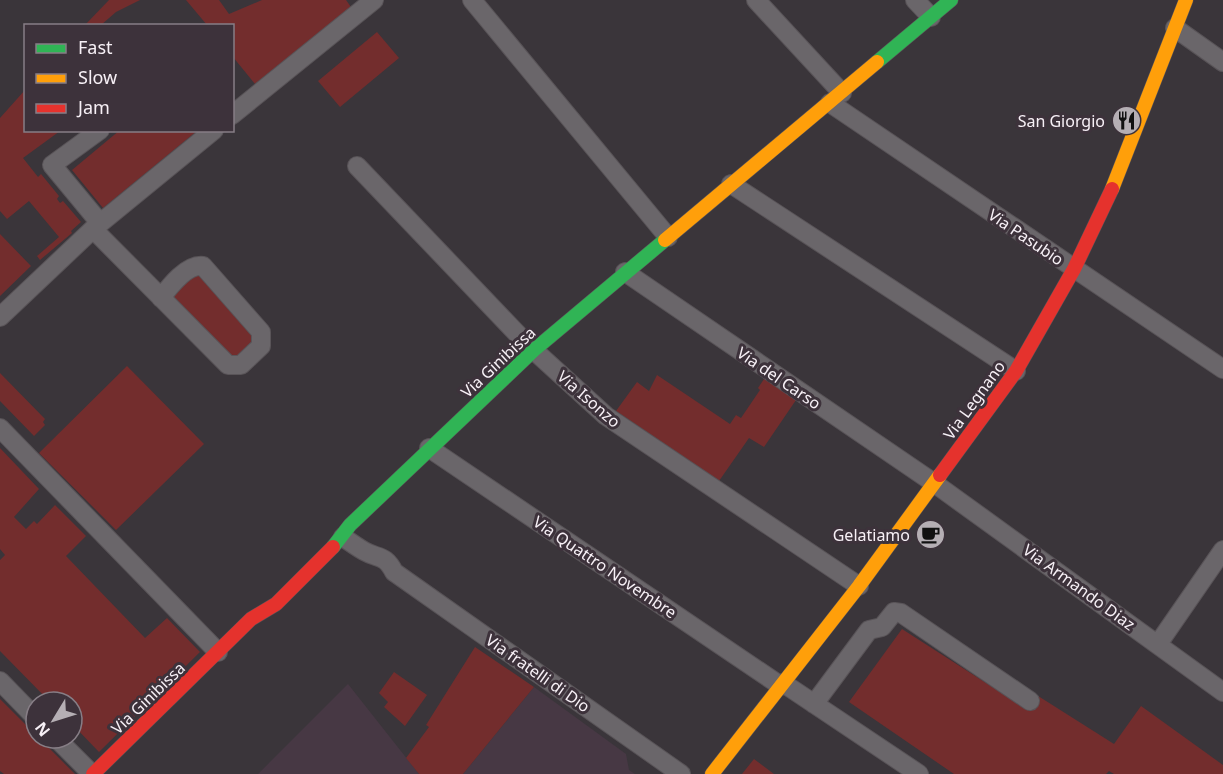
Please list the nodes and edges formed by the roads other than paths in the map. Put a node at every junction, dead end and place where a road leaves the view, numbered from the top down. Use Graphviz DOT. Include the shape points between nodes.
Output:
graph roads {
  1 [pos="374,0"];
  2 [pos="472,0"];
  3 [pos="756,0"];
  4 [pos="915,0"];
  5 [pos="951,0"];
  6 [pos="1186,0"];
  7 [pos="931,17"];
  8 [pos="1175,28"];
  9 [pos="1223,62"];
  10 [pos="836,98"];
  11 [pos="234,114"];
  12 [pos="97,132"];
  13 [pos="212,132"];
  14 [pos="357,166"];
  15 [pos="731,184"];
  16 [pos="97,226"];
  17 [pos="668,237"];
  18 [pos="1074,269"];
  19 [pos="625,272"];
  20 [pos="161,298"];
  21 [pos="0,317"];
  22 [pos="534,350"];
  23 [pos="1223,369"];
  24 [pos="1016,371"];
  25 [pos="0,428"];
  26 [pos="429,448"];
  27 [pos="934,483"];
  28 [pos="343,537"];
  29 [pos="1223,550"];
  30 [pos="859,586"];
  31 [pos="1158,644"];
  32 [pos="218,652"];
  33 [pos="0,681"];
  34 [pos="782,685"];
  35 [pos="1223,692"];
  36 [pos="1030,701"];
  37 [pos="814,704"];
  38 [pos="24,705"];
  39 [pos="68,750"];
  40 [pos="93,774"];
  41 [pos="681,774"];
  42 [pos="712,774"];
  43 [pos="919,774"];
  1 -- 11 [label="street"];
  2 -- 17 [label="street"];
  3 -- 10 [label="street, Via Pasubio"];
  4 -- 7 [label="street"];
  5 -- 7 [label="street, Via Ginibissa"];
  6 -- 8 [label="street, Via Legnano"];
  7 -- 10 [label="street, Via Ginibissa"];
  8 -- 9 [label="street"];
  8 -- 18 [label="street, Via Legnano" via="1117,177"];
  10 -- 15 [label="street, Via Ginibissa"];
  10 -- 18 [label="street, Via Pasubio"];
  12 -- 16 [label="street" via="52,165"];
  13 -- 16 [label="street"];
  14 -- 22 [label="street, Via Isonzo"];
  15 -- 17 [label="street, Via Ginibissa"];
  15 -- 24 [label="street"];
  16 -- 20 [label="street"];
  16 -- 21 [label="street"];
  17 -- 19 [label="street, Via Ginibissa"];
  18 -- 23 [label="street, Via Pasubio"];
  18 -- 24 [label="street, Via Legnano"];
  19 -- 22 [label="street, Via Ginibissa"];
  19 -- 27 [label="street, Via del Carso"];
  20 -- 20 [label="street" via="228,365 242,365 261,346 261,332 204,266 190,270"];
  22 -- 26 [label="street, Via Ginibissa"];
  22 -- 30 [label="street, Via Isonzo" via="606,416"];
  24 -- 27 [label="street, Via Legnano"];
  25 -- 32 [label="street"];
  26 -- 28 [label="street, Via Ginibissa" via="350,525"];
  26 -- 34 [label="street, Via Quattro Novembre"];
  27 -- 30 [label="street, Via Legnano"];
  27 -- 31 [label="street, Via Armando Diaz"];
  28 -- 32 [label="street, Via Ginibissa" via="276,604 251,619"];
  28 -- 41 [label="street, Via fratelli di Dio" via="389,563 394,572"];
  29 -- 31 [label="street"];
  30 -- 34 [label="street, Via Legnano"];
  31 -- 35 [label="street, Via Armando Diaz"];
  32 -- 40 [label="street, Via Ginibissa"];
  33 -- 38 [label="street"];
  34 -- 37 [label="street, Via Quattro Novembre"];
  34 -- 42 [label="street, Via Legnano"];
  36 -- 37 [label="street" via="894,612 882,627 869,630"];
  37 -- 43 [label="street, Via Quattro Novembre"];
  39 -- 40 [label="street"];
}
